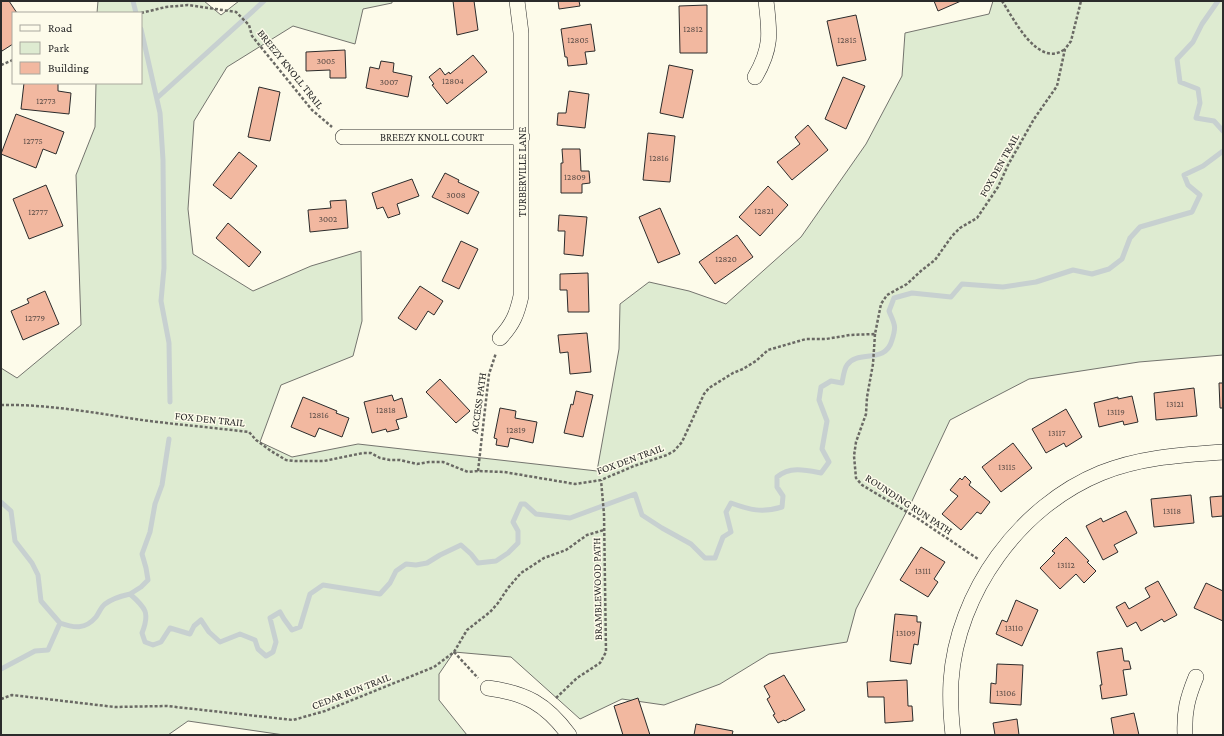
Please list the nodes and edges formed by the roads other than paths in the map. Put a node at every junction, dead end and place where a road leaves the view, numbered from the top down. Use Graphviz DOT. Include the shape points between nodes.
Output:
graph roads {
  1 [pos="517,1"];
  2 [pos="766,1"];
  3 [pos="755,77"];
  4 [pos="522,136"];
  5 [pos="343,137"];
  6 [pos="500,338"];
  7 [pos="1223,452"];
  8 [pos="1196,677"];
  9 [pos="488,688"];
  10 [pos="570,735"];
  11 [pos="953,735"];
  12 [pos="1185,735"];
  1 -- 4 [label="street, TURBERVILLE LANE" via="521,33"];
  2 -- 3 [label="street" via="770,28 769,46 764,63"];
  4 -- 5 [label="street, BREEZY KNOLL COURT"];
  4 -- 6 [label="street, TURBERVILLE LANE" via="521,296 518,312 510,328"];
  7 -- 11 [label="street" via="1164,456 1101,473 1074,486 1047,504 1023,525 1003,548 971,601 960,634 951,680"];
  8 -- 12 [label="street" via="1188,694 1184,714"];
  9 -- 10 [label="street" via="508,690 528,698 545,708"];
}
